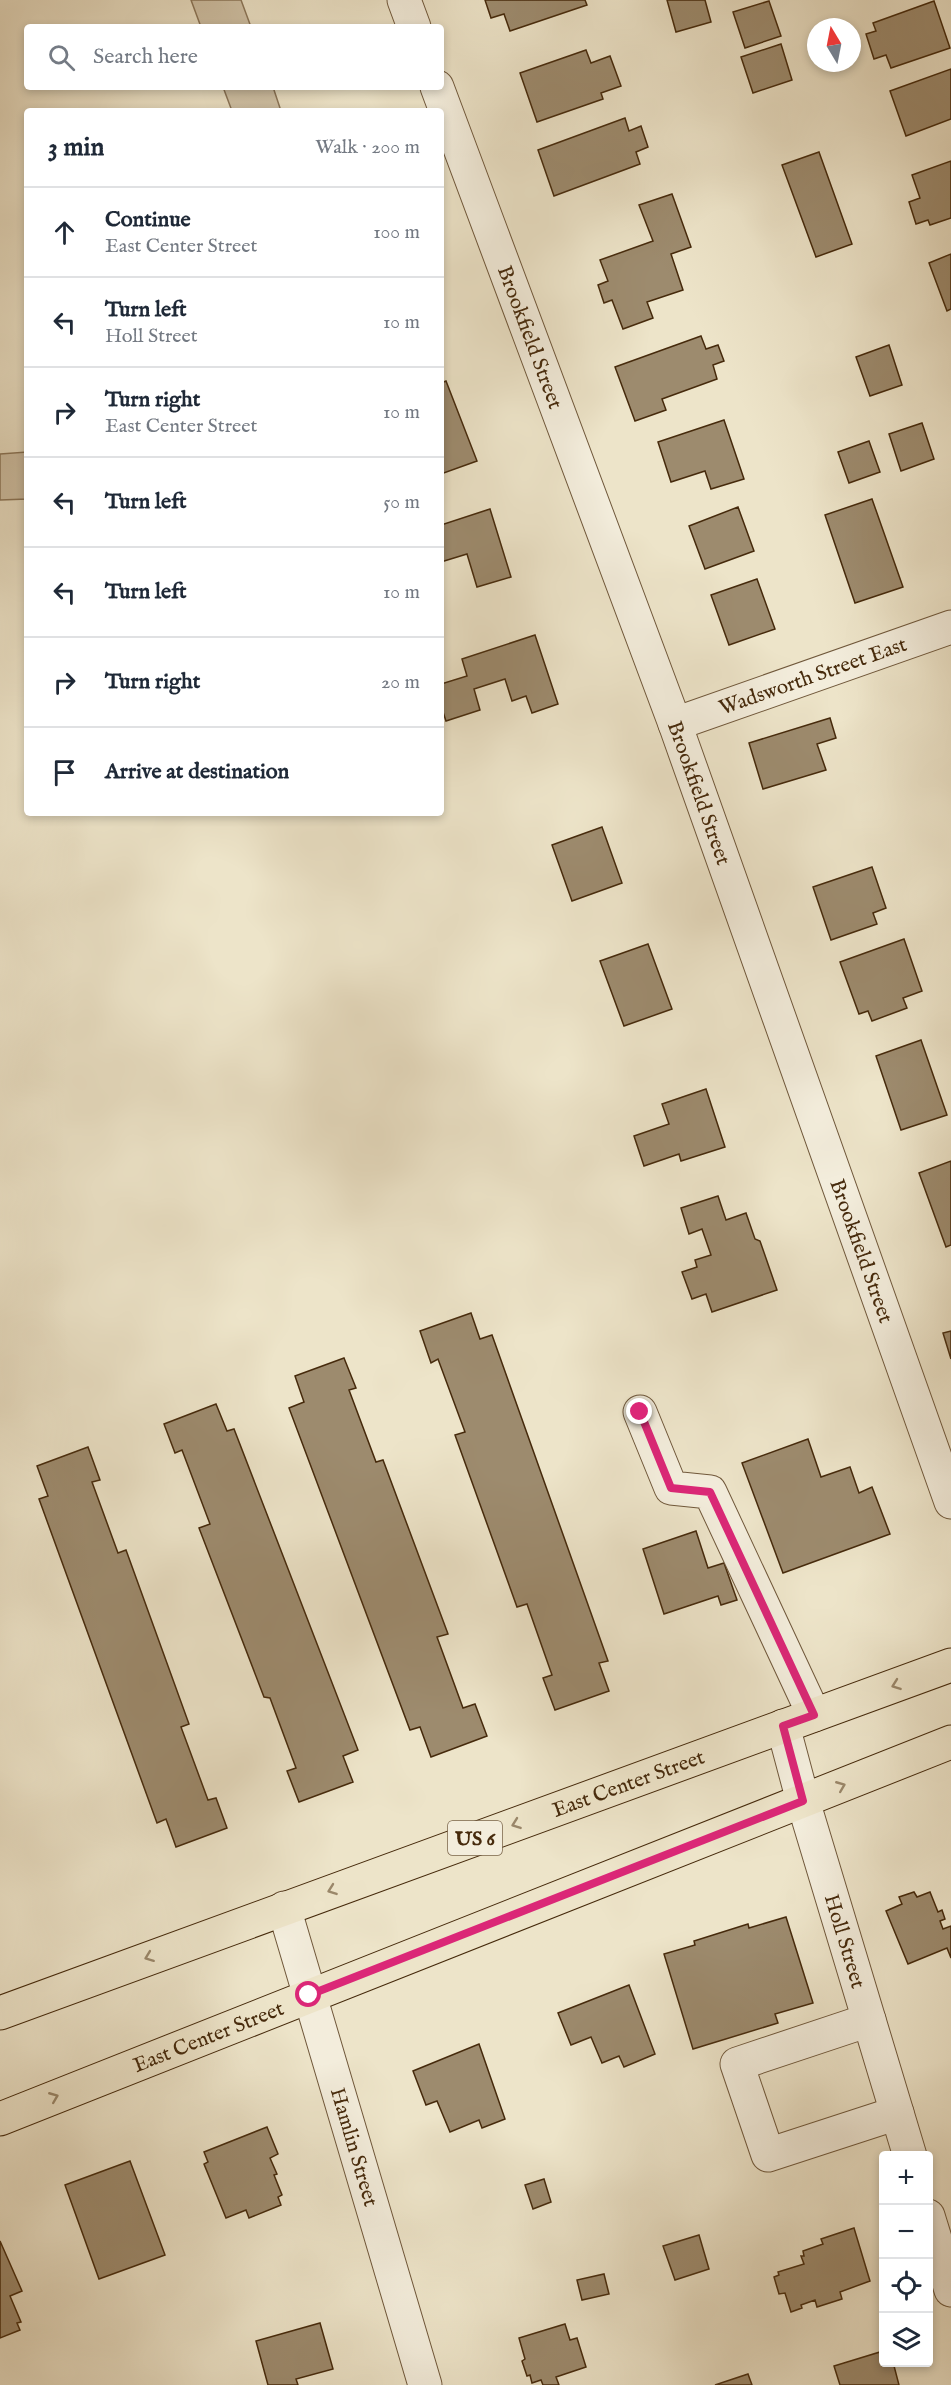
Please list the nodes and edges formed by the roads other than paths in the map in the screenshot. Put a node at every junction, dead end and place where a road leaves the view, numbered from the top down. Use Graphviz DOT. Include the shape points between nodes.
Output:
graph roads {
  1 [pos="404,0"];
  2 [pos="413,24"];
  3 [pos="438,90"];
  4 [pos="951,627"];
  5 [pos="675,724"];
  6 [pos="640,1412"];
  7 [pos="951,1502"];
  8 [pos="951,1665"];
  9 [pos="814,1715"];
  10 [pos="783,1726"];
  11 [pos="951,1742"];
  12 [pos="803,1801"];
  13 [pos="284,1908"];
  14 [pos="309,1995"];
  15 [pos="0,2013"];
  16 [pos="869,2020"];
  17 [pos="897,2113"];
  18 [pos="0,2119"];
  19 [pos="908,2151"];
  20 [pos="933,2232"];
  21 [pos="951,2290"];
  22 [pos="425,2385"];
  1 -- 2 [label="street"];
  3 -- 5 [label="street, Brookfield Street"];
  4 -- 5 [label="street, Wadsworth Street East"];
  5 -- 7 [label="street, Brookfield Street"];
  6 -- 9 [label="street" via="671,1488 710,1492"];
  8 -- 9 [label="main road, East Center Street / US 6, one-way"];
  9 -- 10 [label="main road, East Center Street / US 6"];
  10 -- 12 [label="street, Holl Street"];
  10 -- 13 [label="main road, East Center Street / US 6, one-way"];
  12 -- 11 [label="main road, East Center Street, one-way"];
  12 -- 14 [label="main road, East Center Street"];
  12 -- 16 [label="street, Holl Street"];
  13 -- 14 [label="street, Hamlin Street"];
  13 -- 15 [label="main road, East Center Street / US 6, one-way"];
  18 -- 14 [label="main road, East Center Street, one-way"];
  14 -- 22 [label="street, Hamlin Street"];
  16 -- 17 [label="street, Holl Street"];
  16 -- 17 [label="street" via="737,2064 768,2155"];
  17 -- 19 [label="street, Holl Street"];
  20 -- 21 [label="street"];
}
